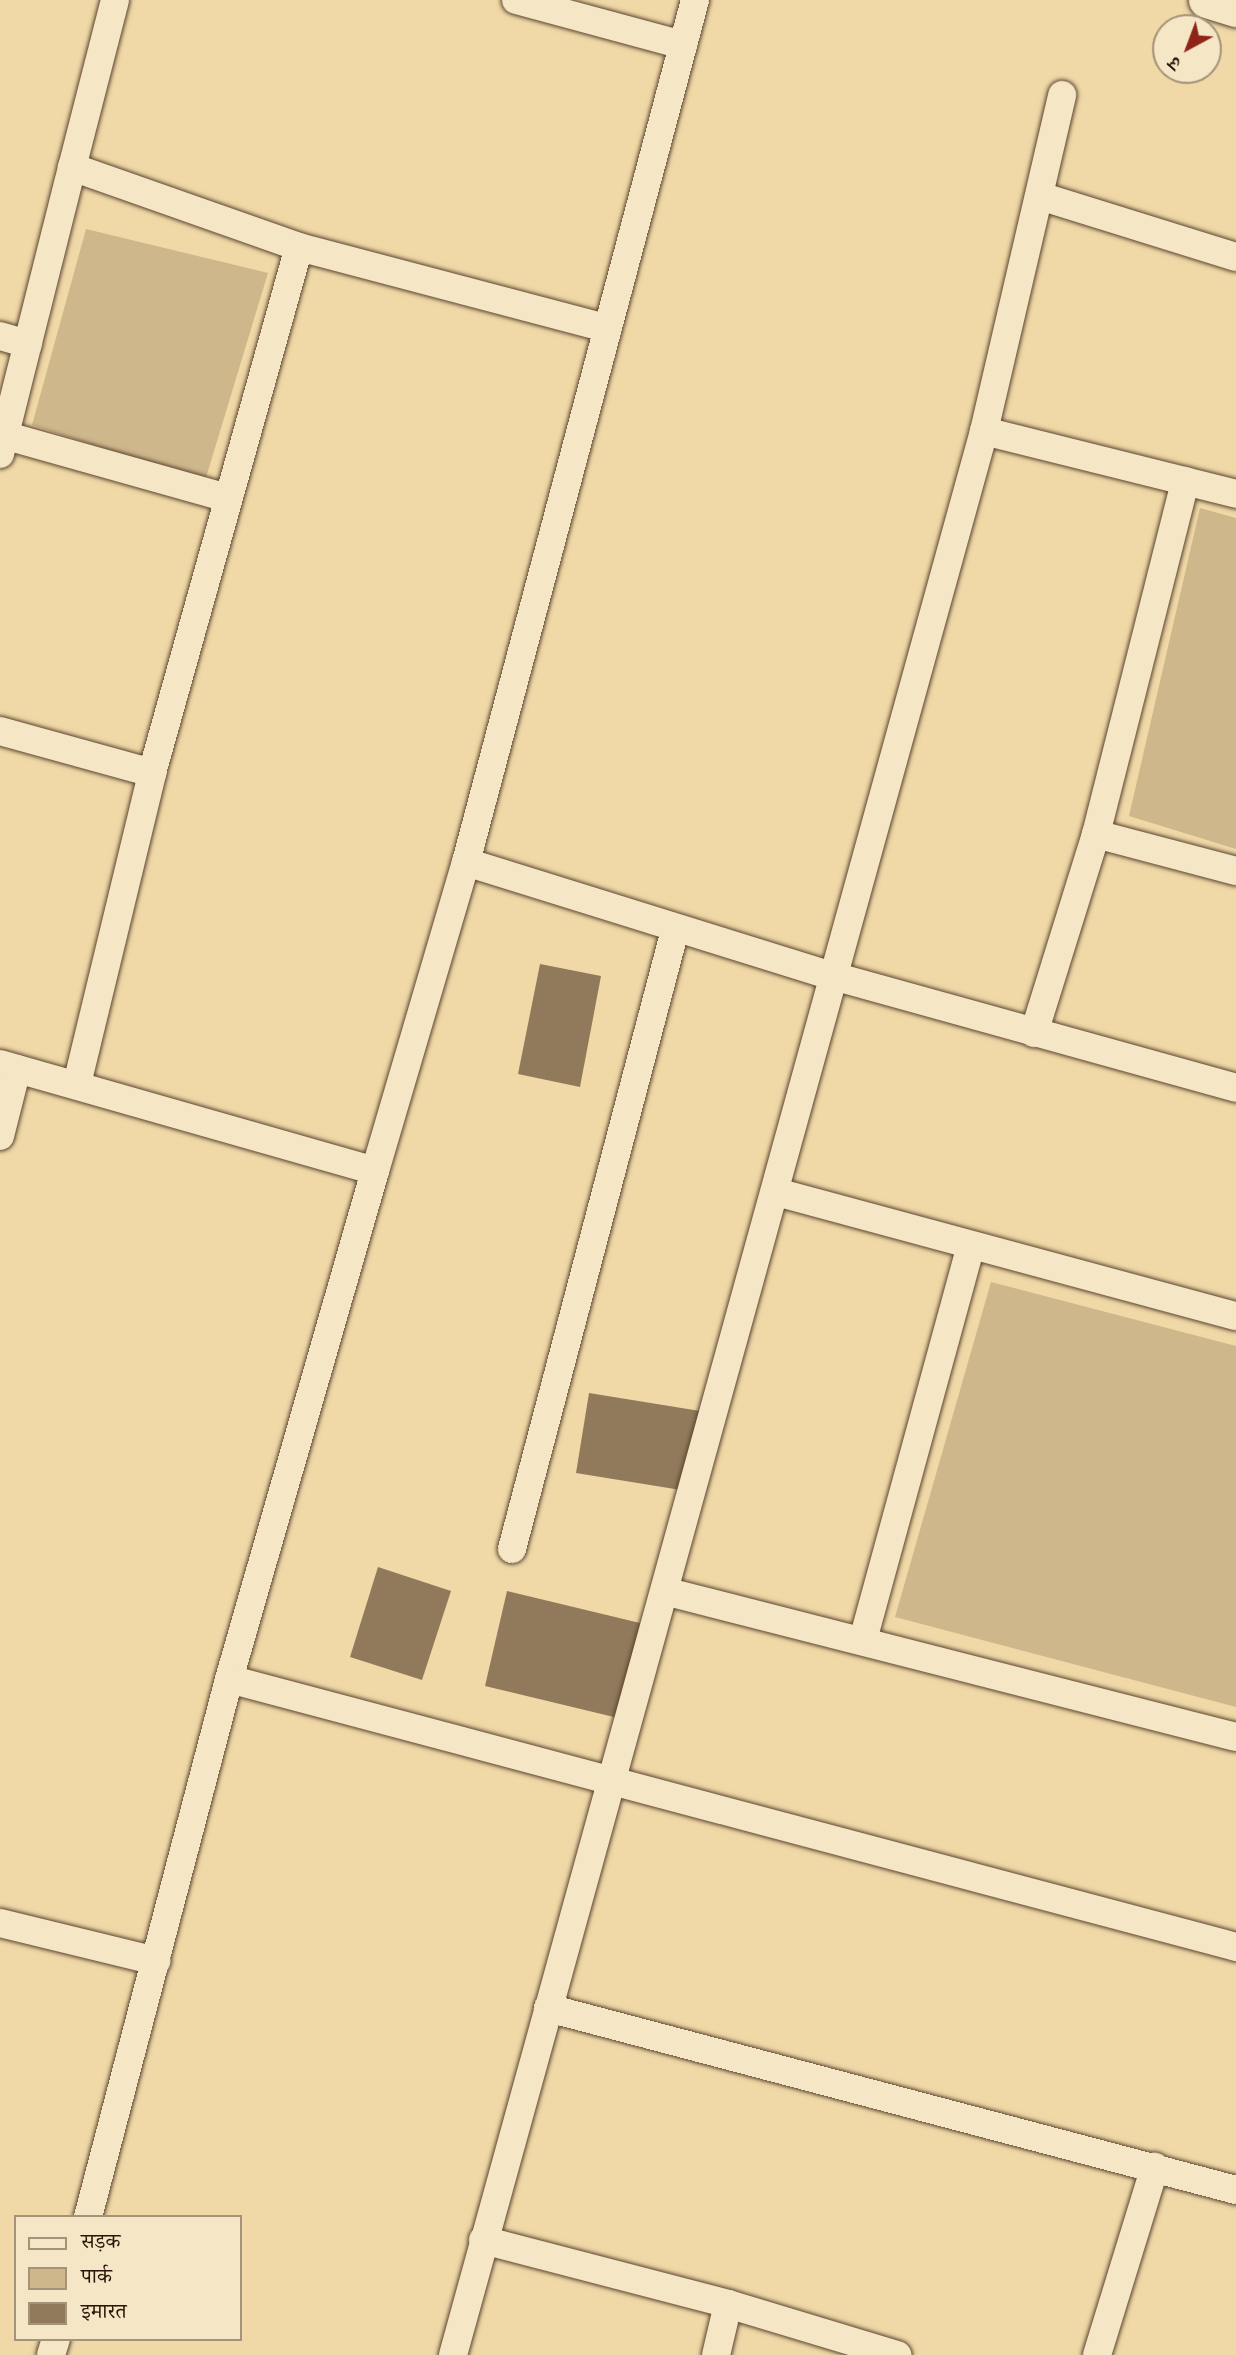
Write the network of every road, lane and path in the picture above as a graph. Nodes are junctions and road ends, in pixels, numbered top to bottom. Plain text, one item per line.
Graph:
1 (116, 0) edge
2 (516, 0) edge
3 (695, 0) edge
4 (1206, 0) edge
5 (1236, 9) edge
6 (682, 45) junction
7 (1062, 95) dead end
8 (72, 167) junction
9 (1040, 195) junction
10 (299, 247) junction
11 (1236, 257) edge
12 (605, 328) junction
13 (0, 336) edge
14 (28, 344) junction
15 (984, 431) junction
16 (2, 441) edge
17 (1185, 481) junction
18 (1236, 494) edge
19 (227, 498) junction
20 (0, 731) edge
21 (152, 773) junction
22 (1096, 834) junction
23 (466, 862) junction
24 (1236, 872) edge
25 (675, 930) junction
26 (833, 976) junction
27 (1034, 1033) junction
28 (8, 1066) edge
29 (77, 1084) junction
30 (1236, 1088) edge
31 (0, 1136) edge
32 (375, 1171) junction
33 (776, 1192) junction
34 (970, 1248) junction
35 (1236, 1316) edge
36 (512, 1549) dead end
37 (668, 1592) junction
38 (863, 1640) junction
39 (229, 1679) junction
40 (1236, 1737) edge
41 (608, 1780) junction
42 (0, 1923) edge
43 (1236, 1947) edge
44 (156, 1961) junction
45 (548, 2008) junction
46 (1155, 2167) junction
47 (1236, 2190) edge
48 (89, 2215) edge
49 (483, 2240) junction
50 (729, 2304) junction
51 (453, 2355) edge
52 (716, 2355) edge
53 (897, 2355) edge
54 (1097, 2355) edge

1 - 8 street
2 - 6 street
3 - 6 street
4 - 5 street
6 - 12 street
7 - 9 street
8 - 10 street
8 - 14 street
9 - 11 street
9 - 15 street
10 - 12 street
10 - 19 street
12 - 23 street
13 - 14 street
14 - 16 street
15 - 17 street
15 - 26 street
16 - 19 street
17 - 18 street
17 - 22 street
19 - 21 street
20 - 21 street
21 - 29 street
22 - 24 street
22 - 27 street
23 - 25 street
23 - 32 street
25 - 26 street
25 - 36 street
26 - 27 street
26 - 33 street
27 - 30 street
28 - 29 street
28 - 31 street
29 - 32 street
32 - 39 street
33 - 34 street
33 - 37 street
34 - 35 street
34 - 38 street
37 - 38 street
37 - 41 street
38 - 40 street
39 - 41 street
39 - 44 street
41 - 43 street
41 - 45 street
42 - 44 street
44 - 48 street
45 - 46 street
45 - 49 street
46 - 47 street
46 - 54 street
49 - 50 street
49 - 51 street
50 - 52 street
50 - 53 street

